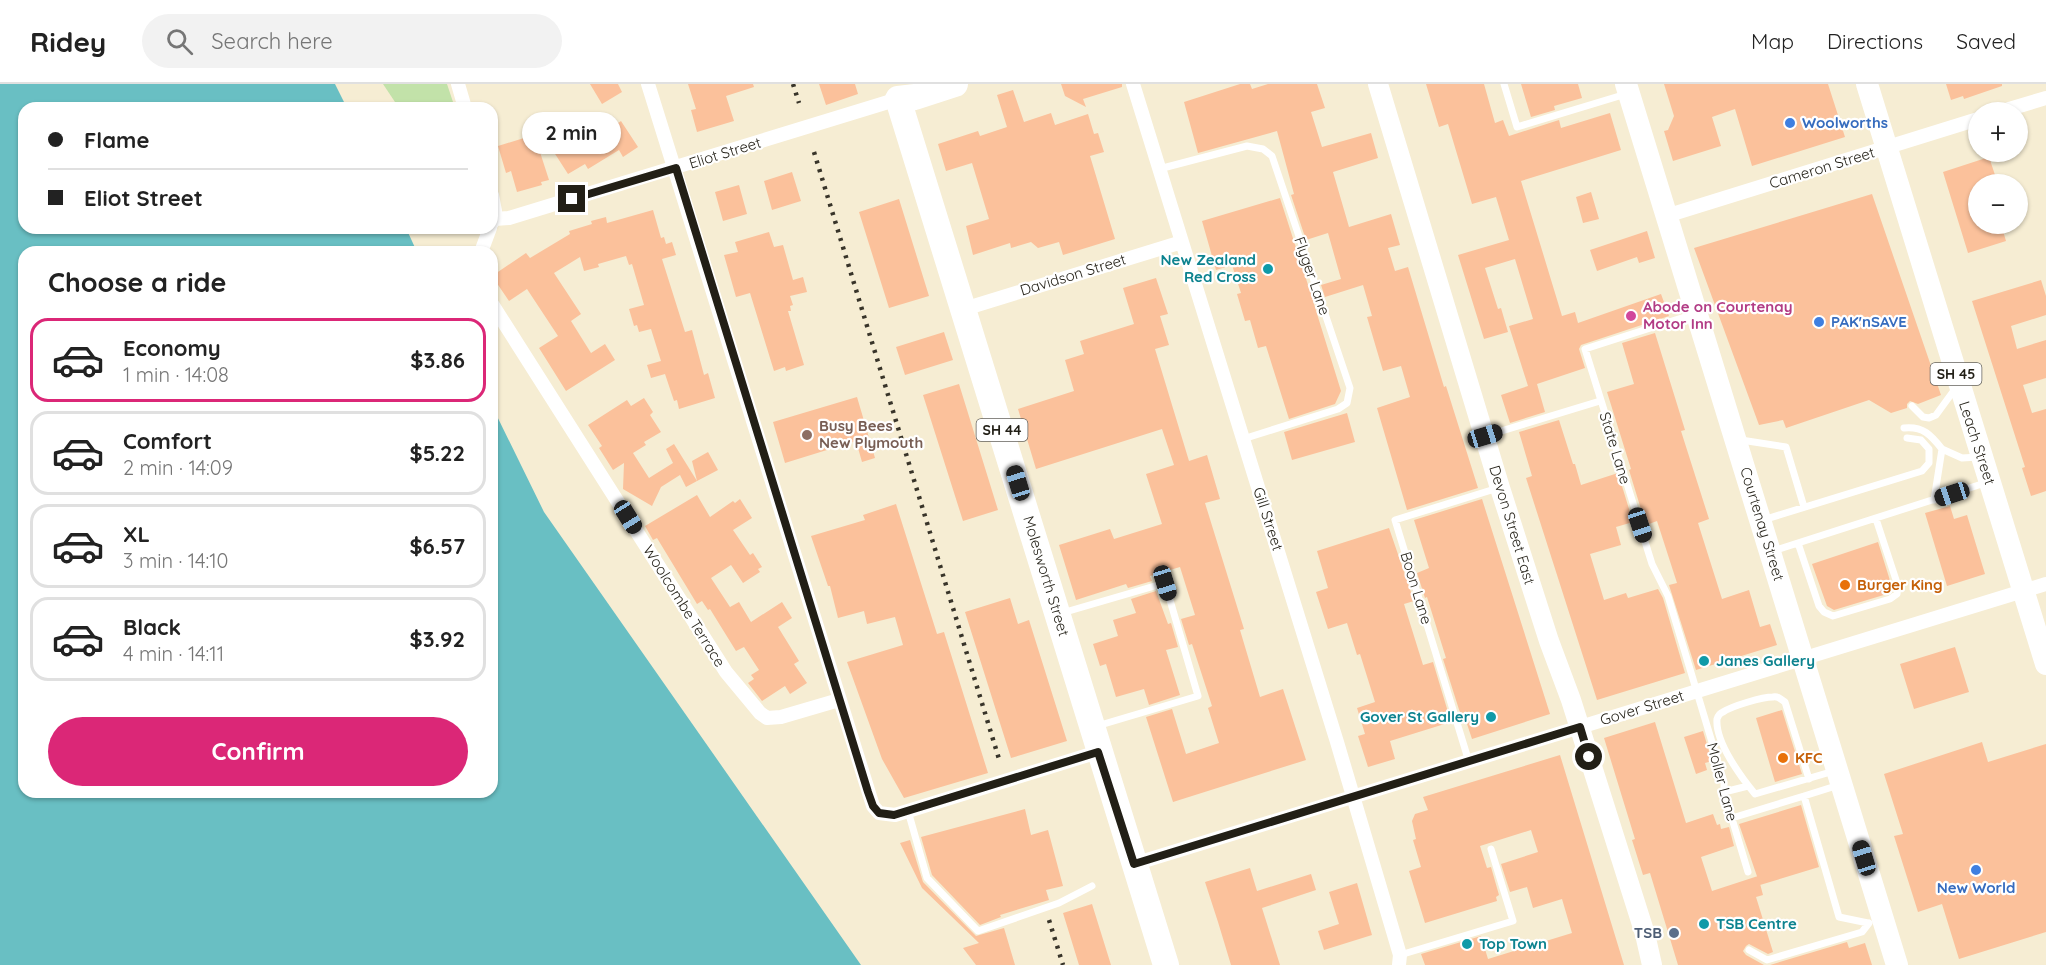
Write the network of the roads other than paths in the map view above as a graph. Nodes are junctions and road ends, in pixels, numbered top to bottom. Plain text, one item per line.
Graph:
1 (458, 84) edge
2 (648, 84) edge
3 (955, 84) edge
4 (1133, 84) edge
5 (1378, 84) edge
6 (1504, 84) edge
7 (1867, 84) edge
8 (1627, 88) edge
9 (896, 92) edge
10 (2046, 98) edge
11 (463, 102) edge
12 (2028, 103) edge
13 (1968, 122) edge
14 (1887, 147) junction
15 (676, 168) junction
16 (1159, 169) junction
17 (1666, 216) junction
18 (498, 222) edge
19 (1182, 242) junction
20 (964, 309) junction
21 (498, 313) edge
22 (1696, 313) junction
23 (1959, 385) junction
24 (1600, 401) junction
25 (1911, 406) dead end
26 (1904, 428) dead end
27 (1485, 436) junction
28 (1907, 438) dead end
29 (1243, 439) junction
30 (1736, 439) junction
31 (1942, 449) junction
32 (1982, 457) junction
33 (1989, 482) junction
34 (1500, 488) junction
35 (1934, 500) junction
36 (1804, 507) junction
37 (1876, 519) junction
38 (1760, 521) junction
39 (1798, 543) junction
40 (1771, 552) junction
41 (2046, 584) edge
42 (2023, 590) junction
43 (1059, 614) junction
44 (1804, 658) junction
45 (2046, 664) edge
46 (1696, 692) junction
47 (839, 700) junction
48 (1580, 727) junction
49 (1095, 740) junction
50 (1469, 762) junction
51 (1839, 777) junction
52 (1809, 778) junction
53 (1748, 786) junction
54 (1724, 792) junction
55 (1804, 796) junction
56 (1354, 798) junction
57 (908, 811) junction
58 (1732, 818) junction
59 (1491, 849) dead end
60 (1134, 864) junction
61 (1748, 872) dead end
62 (1092, 886) dead end
63 (1875, 921) junction
64 (1749, 950) dead end
65 (1403, 962) edge
66 (1166, 965) edge
67 (1652, 965) edge
68 (1898, 965) edge

1 - 11 street
2 - 15 street
3 - 9 highway, Eliot Street
4 - 16 street, Gill Street
5 - 27 street, Devon Street East
6 - 8 lane
7 - 14 main road, Leach Street / SH 45
8 - 17 main road, Courtenay Street
9 - 15 street, Eliot Street
9 - 20 highway, Molesworth Street / SH 44
10 - 12 street
13 - 14 street, Cameron Street
14 - 17 street, Cameron Street
14 - 23 main road, Leach Street / SH 45
15 - 18 street, Eliot Street
15 - 47 street
16 - 19 street, Gill Street
16 - 29 lane, Flyger Lane
17 - 22 main road, Courtenay Street
19 - 20 street, Davidson Street
19 - 29 street, Gill Street
20 - 43 highway, Molesworth Street / SH 44
21 - 47 street, Woolcombe Terrace
22 - 24 lane, State Lane
22 - 30 main road, Courtenay Street
23 - 25 lane
23 - 32 main road, Leach Street / SH 45
24 - 27 lane
24 - 46 lane, State Lane
26 - 31 lane
27 - 34 street, Devon Street East
28 - 36 lane
29 - 56 street, Gill Street
30 - 36 lane
30 - 38 main road, Courtenay Street
31 - 32 lane
31 - 35 lane
32 - 33 main road, Leach Street / SH 45
33 - 35 lane
33 - 42 main road, Leach Street / SH 45
34 - 48 street, Devon Street East
34 - 50 lane, Boon Lane
35 - 37 lane
36 - 38 lane
37 - 39 lane
37 - 39 lane
38 - 40 main road, Courtenay Street
39 - 40 lane
40 - 44 main road, Courtenay Street
41 - 42 street, Gover Street
42 - 44 street, Gover Street
42 - 45 main road, Leach Street / SH 45
43 - 49 highway, Molesworth Street / SH 44
43 - 49 lane
44 - 46 street, Gover Street
44 - 51 main road, Courtenay Street
46 - 48 street, Gover Street
46 - 54 lane, Moller Lane
47 - 57 street
48 - 50 street, Gover Street
48 - 67 street, Devon Street East
49 - 57 street
49 - 60 highway, Molesworth Street / SH 44
50 - 56 street, Gover Street
51 - 52 lane
51 - 55 lane
51 - 63 main road, Courtenay Street
52 - 53 lane
52 - 53 lane
53 - 54 lane
54 - 58 lane, Moller Lane
55 - 58 lane
55 - 63 lane
56 - 60 street, Gover Street
56 - 65 street, Gill Street
57 - 62 lane
58 - 61 lane, Moller Lane
59 - 65 lane
60 - 66 highway, Molesworth Street / SH 44
63 - 64 lane
63 - 68 main road, Courtenay Street

